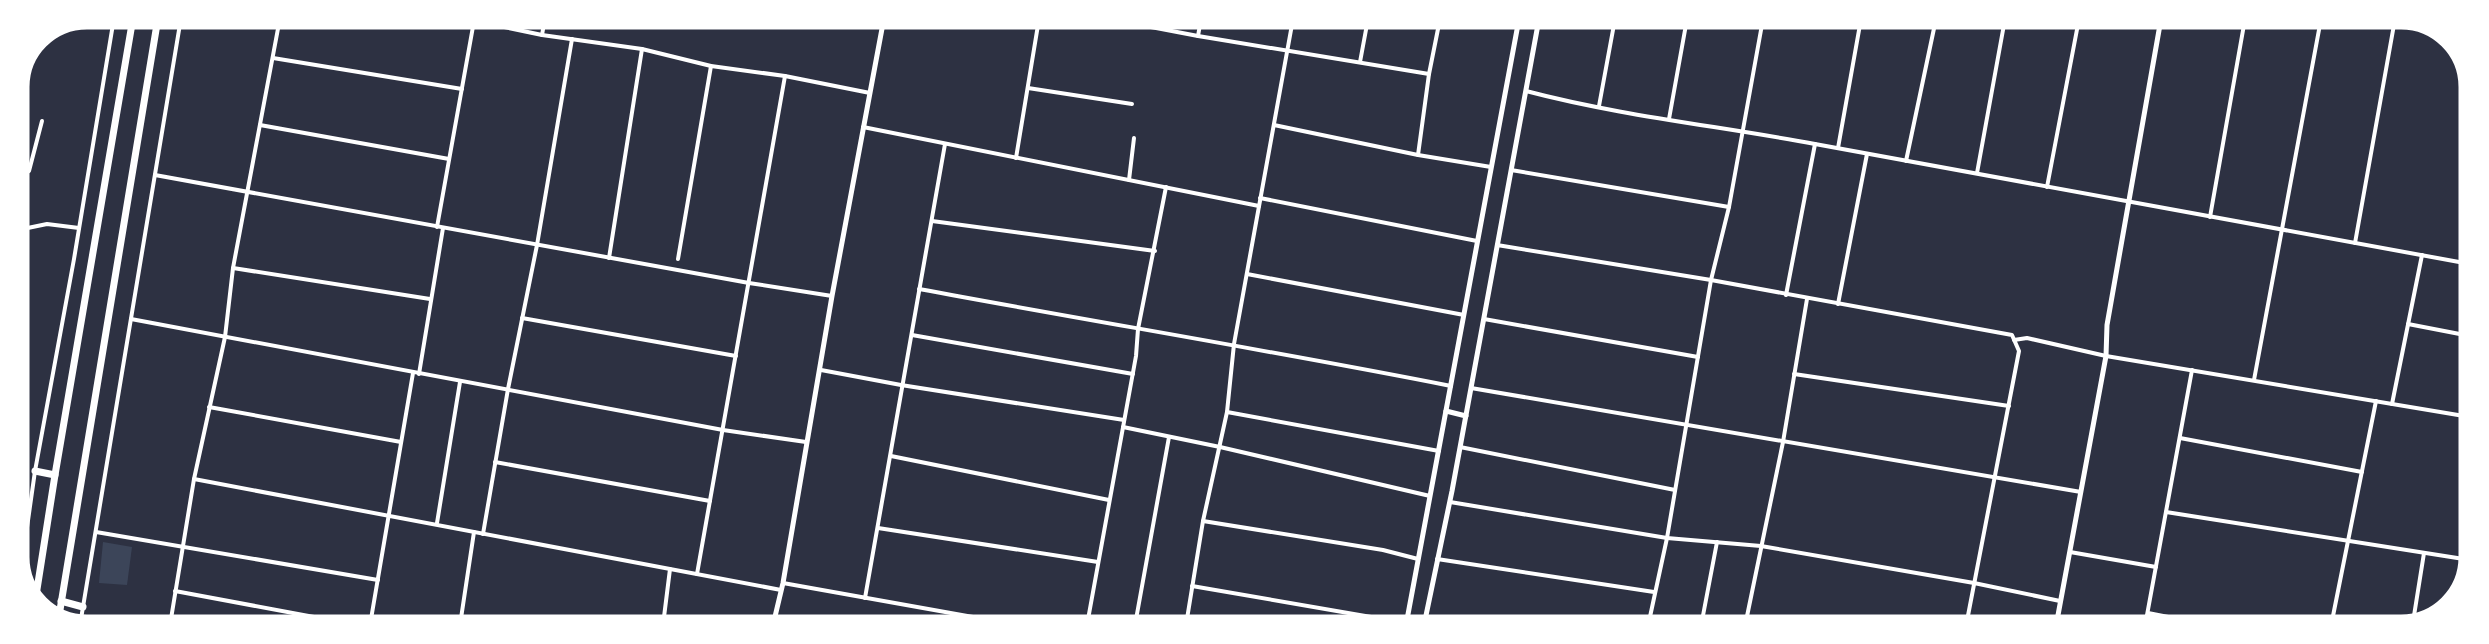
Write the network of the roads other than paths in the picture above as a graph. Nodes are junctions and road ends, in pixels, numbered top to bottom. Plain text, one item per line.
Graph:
1 (112, 28) edge
2 (130, 28) edge
3 (156, 28) edge
4 (179, 28) edge
5 (278, 28) edge
6 (473, 28) edge
7 (508, 28) edge
8 (543, 28) edge
9 (882, 28) edge
10 (1038, 28) edge
11 (1160, 28) edge
12 (1199, 28) edge
13 (1291, 28) edge
14 (1366, 28) edge
15 (1438, 28) edge
16 (1517, 28) edge
17 (1537, 28) edge
18 (1612, 28) edge
19 (1685, 28) edge
20 (1760, 28) edge
21 (1859, 28) edge
22 (1934, 28) edge
23 (2003, 28) edge
24 (2077, 28) edge
25 (2159, 28) edge
26 (2243, 28) edge
27 (2319, 28) edge
28 (2393, 28) edge
29 (542, 35) junction
30 (1198, 36) junction
31 (572, 39) junction
32 (642, 49) junction
33 (1287, 51) junction
34 (273, 58) junction
35 (1360, 62) junction
36 (711, 66) junction
37 (1429, 74) junction
38 (785, 76) junction
39 (1028, 88) junction
40 (462, 89) junction
41 (1526, 91) junction
42 (870, 93) junction
43 (1132, 104) dead end
44 (1599, 106) junction
45 (1669, 119) junction
46 (42, 121) dead end
47 (260, 124) junction
48 (1274, 125) junction
49 (863, 127) junction
50 (1743, 130) junction
51 (1134, 138) dead end
52 (945, 144) junction
53 (1815, 144) junction
54 (1838, 148) junction
55 (1418, 154) junction
56 (1867, 154) junction
57 (1016, 158) junction
58 (449, 159) junction
59 (1906, 161) junction
60 (1491, 166) junction
61 (1511, 170) junction
62 (28, 171) edge
63 (1977, 172) junction
64 (155, 175) junction
65 (1129, 180) junction
66 (2048, 187) junction
67 (1166, 188) junction
68 (248, 193) junction
69 (1260, 198) junction
70 (2129, 202) junction
71 (1259, 206) junction
72 (1729, 207) junction
73 (2210, 217) junction
74 (932, 220) junction
75 (437, 227) junction
76 (28, 228) edge
77 (79, 228) junction
78 (443, 228) junction
79 (2282, 230) junction
80 (1478, 241) junction
81 (2355, 243) junction
82 (537, 245) junction
83 (1497, 245) junction
84 (1155, 251) junction
85 (2422, 255) junction
86 (609, 258) junction
87 (678, 259) dead end
88 (2460, 262) edge
89 (233, 268) junction
90 (1246, 274) junction
91 (1711, 280) junction
92 (749, 283) junction
93 (919, 289) junction
94 (1786, 295) junction
95 (832, 296) junction
96 (430, 299) junction
97 (1807, 299) junction
98 (1838, 304) junction
99 (1464, 315) junction
100 (522, 318) junction
101 (131, 319) junction
102 (1484, 319) junction
103 (2408, 324) junction
104 (1138, 329) junction
105 (2460, 334) edge
106 (912, 335) junction
107 (225, 337) junction
108 (2014, 340) junction
109 (1234, 344) junction
110 (736, 356) junction
111 (2106, 356) junction
112 (1698, 357) junction
113 (821, 370) junction
114 (2192, 370) junction
115 (412, 373) junction
116 (419, 374) junction
117 (1133, 374) junction
118 (1794, 374) junction
119 (2254, 380) junction
120 (460, 382) junction
121 (901, 386) junction
122 (1451, 386) junction
123 (1471, 388) junction
124 (508, 389) junction
125 (2376, 401) junction
126 (2392, 404) junction
127 (2009, 406) junction
128 (209, 407) junction
129 (1446, 411) junction
130 (1227, 412) junction
131 (2460, 415) edge
132 (1466, 416) junction
133 (1124, 420) junction
134 (1686, 424) junction
135 (1123, 428) junction
136 (723, 430) junction
137 (1169, 437) junction
138 (2180, 438) junction
139 (401, 442) junction
140 (806, 442) junction
141 (1783, 442) junction
142 (1220, 447) junction
143 (1460, 447) junction
144 (1439, 451) junction
145 (891, 456) junction
146 (495, 462) junction
147 (35, 471) junction
148 (2362, 472) junction
149 (55, 474) junction
150 (194, 479) junction
151 (1993, 479) junction
152 (1675, 490) junction
153 (2081, 492) junction
154 (1431, 496) junction
155 (1109, 500) junction
156 (710, 501) junction
157 (1449, 502) junction
158 (2166, 512) junction
159 (29, 514) edge
160 (389, 516) junction
161 (1203, 521) junction
162 (437, 523) junction
163 (878, 528) junction
164 (96, 532) junction
165 (474, 532) junction
166 (483, 534) junction
167 (1667, 538) junction
168 (2346, 541) junction
169 (1717, 542) junction
170 (1761, 546) junction
171 (184, 548) junction
172 (2070, 552) junction
173 (2424, 553) junction
174 (1419, 559) junction
175 (1437, 559) junction
176 (2460, 559) edge
177 (1098, 562) junction
178 (2156, 567) junction
179 (670, 569) junction
180 (697, 574) junction
181 (378, 580) junction
182 (783, 583) junction
183 (1974, 583) junction
184 (1192, 585) junction
185 (37, 588) edge
186 (781, 590) junction
187 (175, 591) junction
188 (1654, 592) junction
189 (865, 598) junction
190 (61, 601) junction
191 (2060, 601) junction
192 (83, 607) junction
193 (60, 609) edge
194 (2148, 613) junction
195 (2414, 614) edge
196 (82, 615) edge
197 (171, 616) edge
198 (309, 616) edge
199 (372, 616) edge
200 (461, 616) edge
201 (664, 616) edge
202 (775, 616) edge
203 (967, 616) edge
204 (1089, 616) edge
205 (1137, 616) edge
206 (1187, 616) edge
207 (1363, 616) edge
208 (1408, 616) edge
209 (1426, 616) edge
210 (1650, 616) edge
211 (1703, 616) edge
212 (1747, 616) edge
213 (1968, 616) edge
214 (2058, 616) edge
215 (2147, 616) edge
216 (2163, 616) edge
217 (2333, 616) edge

1 - 77 street
2 - 149 highway
3 - 190 highway
4 - 64 street
5 - 34 street
6 - 40 street
7 - 29 street
8 - 29 street
9 - 42 street
10 - 39 street
11 - 30 street
12 - 30 street
13 - 33 street
14 - 35 street
15 - 37 street
16 - 60 street
17 - 41 street
18 - 44 street
19 - 45 street
20 - 50 street
21 - 54 street
22 - 59 street
23 - 63 street
24 - 66 street
25 - 70 street
26 - 73 street
27 - 79 street
28 - 81 street
29 - 31 street
30 - 33 street
31 - 32 street
31 - 82 street
32 - 36 street
32 - 86 street
33 - 35 street
33 - 48 street
34 - 40 street
34 - 47 street
35 - 37 street
36 - 38 street
36 - 87 street
37 - 55 street
38 - 42 street
38 - 92 street
39 - 43 street
39 - 57 street
40 - 58 street
41 - 44 street
41 - 61 street
42 - 49 street
44 - 45 street
45 - 50 street
46 - 62 street
47 - 58 street
47 - 68 street
48 - 55 street
48 - 69 street
49 - 52 street
49 - 95 street
50 - 53 street
50 - 72 street
51 - 65 street
52 - 57 street
52 - 74 street
53 - 54 street
53 - 94 street
54 - 56 street
55 - 60 street
56 - 59 street
56 - 98 street
57 - 65 street
58 - 75 street
59 - 63 street
60 - 80 street
61 - 72 street
61 - 83 street
63 - 66 street
64 - 68 street
64 - 101 street
65 - 67 street
66 - 70 street
67 - 71 street
67 - 84 street
68 - 75 street
68 - 89 street
69 - 71 street
69 - 80 street
70 - 73 street
70 - 111 street
71 - 90 street
72 - 91 street
73 - 79 street
74 - 84 street
74 - 93 street
75 - 78 street
76 - 77 street
77 - 147 street
78 - 82 street
78 - 96 street
79 - 81 street
79 - 119 street
80 - 99 street
81 - 85 street
82 - 86 street
82 - 100 street
83 - 91 street
83 - 102 street
84 - 104 street
85 - 88 street
85 - 103 street
86 - 92 street
89 - 96 street
89 - 107 street
90 - 99 street
90 - 109 street
91 - 94 street
91 - 112 street
92 - 95 street
92 - 110 street
93 - 104 street
93 - 106 street
94 - 97 street
95 - 113 street
96 - 116 street
97 - 98 street
97 - 118 street
98 - 108 street
99 - 122 street
100 - 110 street
100 - 124 street
101 - 107 street
101 - 164 street
102 - 112 street
102 - 123 street
103 - 105 street
103 - 126 street
104 - 109 street
104 - 117 street
106 - 117 street
106 - 121 street
107 - 115 street
107 - 128 street
108 - 111 street
108 - 127 street
109 - 122 street
109 - 130 street
110 - 136 street
111 - 114 street
111 - 153 street
112 - 134 street
113 - 121 street
113 - 140 street
114 - 119 street
114 - 138 street
115 - 116 street
115 - 139 street
116 - 120 street
117 - 133 street
118 - 127 street
118 - 141 street
119 - 125 street
120 - 124 street
120 - 162 street
121 - 133 street
121 - 145 street
122 - 129 street
123 - 132 street
123 - 134 street
124 - 136 street
124 - 146 street
125 - 126 street
125 - 148 street
126 - 131 street
127 - 151 street
128 - 139 street
128 - 150 street
129 - 132 street
129 - 144 street
130 - 142 street
130 - 144 street
132 - 143 street
133 - 135 street
134 - 141 street
134 - 152 street
135 - 137 street
135 - 155 street
136 - 140 street
136 - 156 street
137 - 142 street
137 - 205 street
138 - 148 street
138 - 158 street
139 - 160 street
140 - 182 street
141 - 151 street
141 - 170 street
142 - 154 street
142 - 161 street
143 - 152 street
143 - 157 street
144 - 154 street
145 - 155 street
145 - 163 street
146 - 156 street
146 - 166 street
147 - 149 highway
147 - 159 street
148 - 168 street
149 - 185 highway
150 - 160 street
150 - 171 street
151 - 153 street
151 - 183 street
152 - 167 street
153 - 172 street
154 - 174 street
155 - 177 street
156 - 180 street
157 - 167 street
157 - 175 street
158 - 168 street
158 - 178 street
160 - 162 street
160 - 181 street
161 - 174 street
161 - 184 street
162 - 165 street
163 - 177 street
163 - 189 street
164 - 171 street
164 - 192 street
165 - 166 street
165 - 200 street
166 - 179 street
167 - 169 street
167 - 188 street
168 - 173 street
168 - 217 street
169 - 170 street
169 - 211 street
170 - 183 street
170 - 212 street
171 - 181 street
171 - 187 street
172 - 178 street
172 - 191 street
173 - 176 street
173 - 195 street
174 - 208 street
175 - 188 street
175 - 209 street
177 - 204 street
178 - 194 street
179 - 180 street
179 - 201 street
180 - 186 street
181 - 199 street
182 - 186 street
182 - 189 street
183 - 191 street
183 - 213 street
184 - 206 street
184 - 207 street
186 - 202 street
187 - 197 street
187 - 198 street
188 - 210 street
189 - 203 street
190 - 192 highway
190 - 193 highway
191 - 214 street
192 - 196 street
194 - 215 street
194 - 216 street

